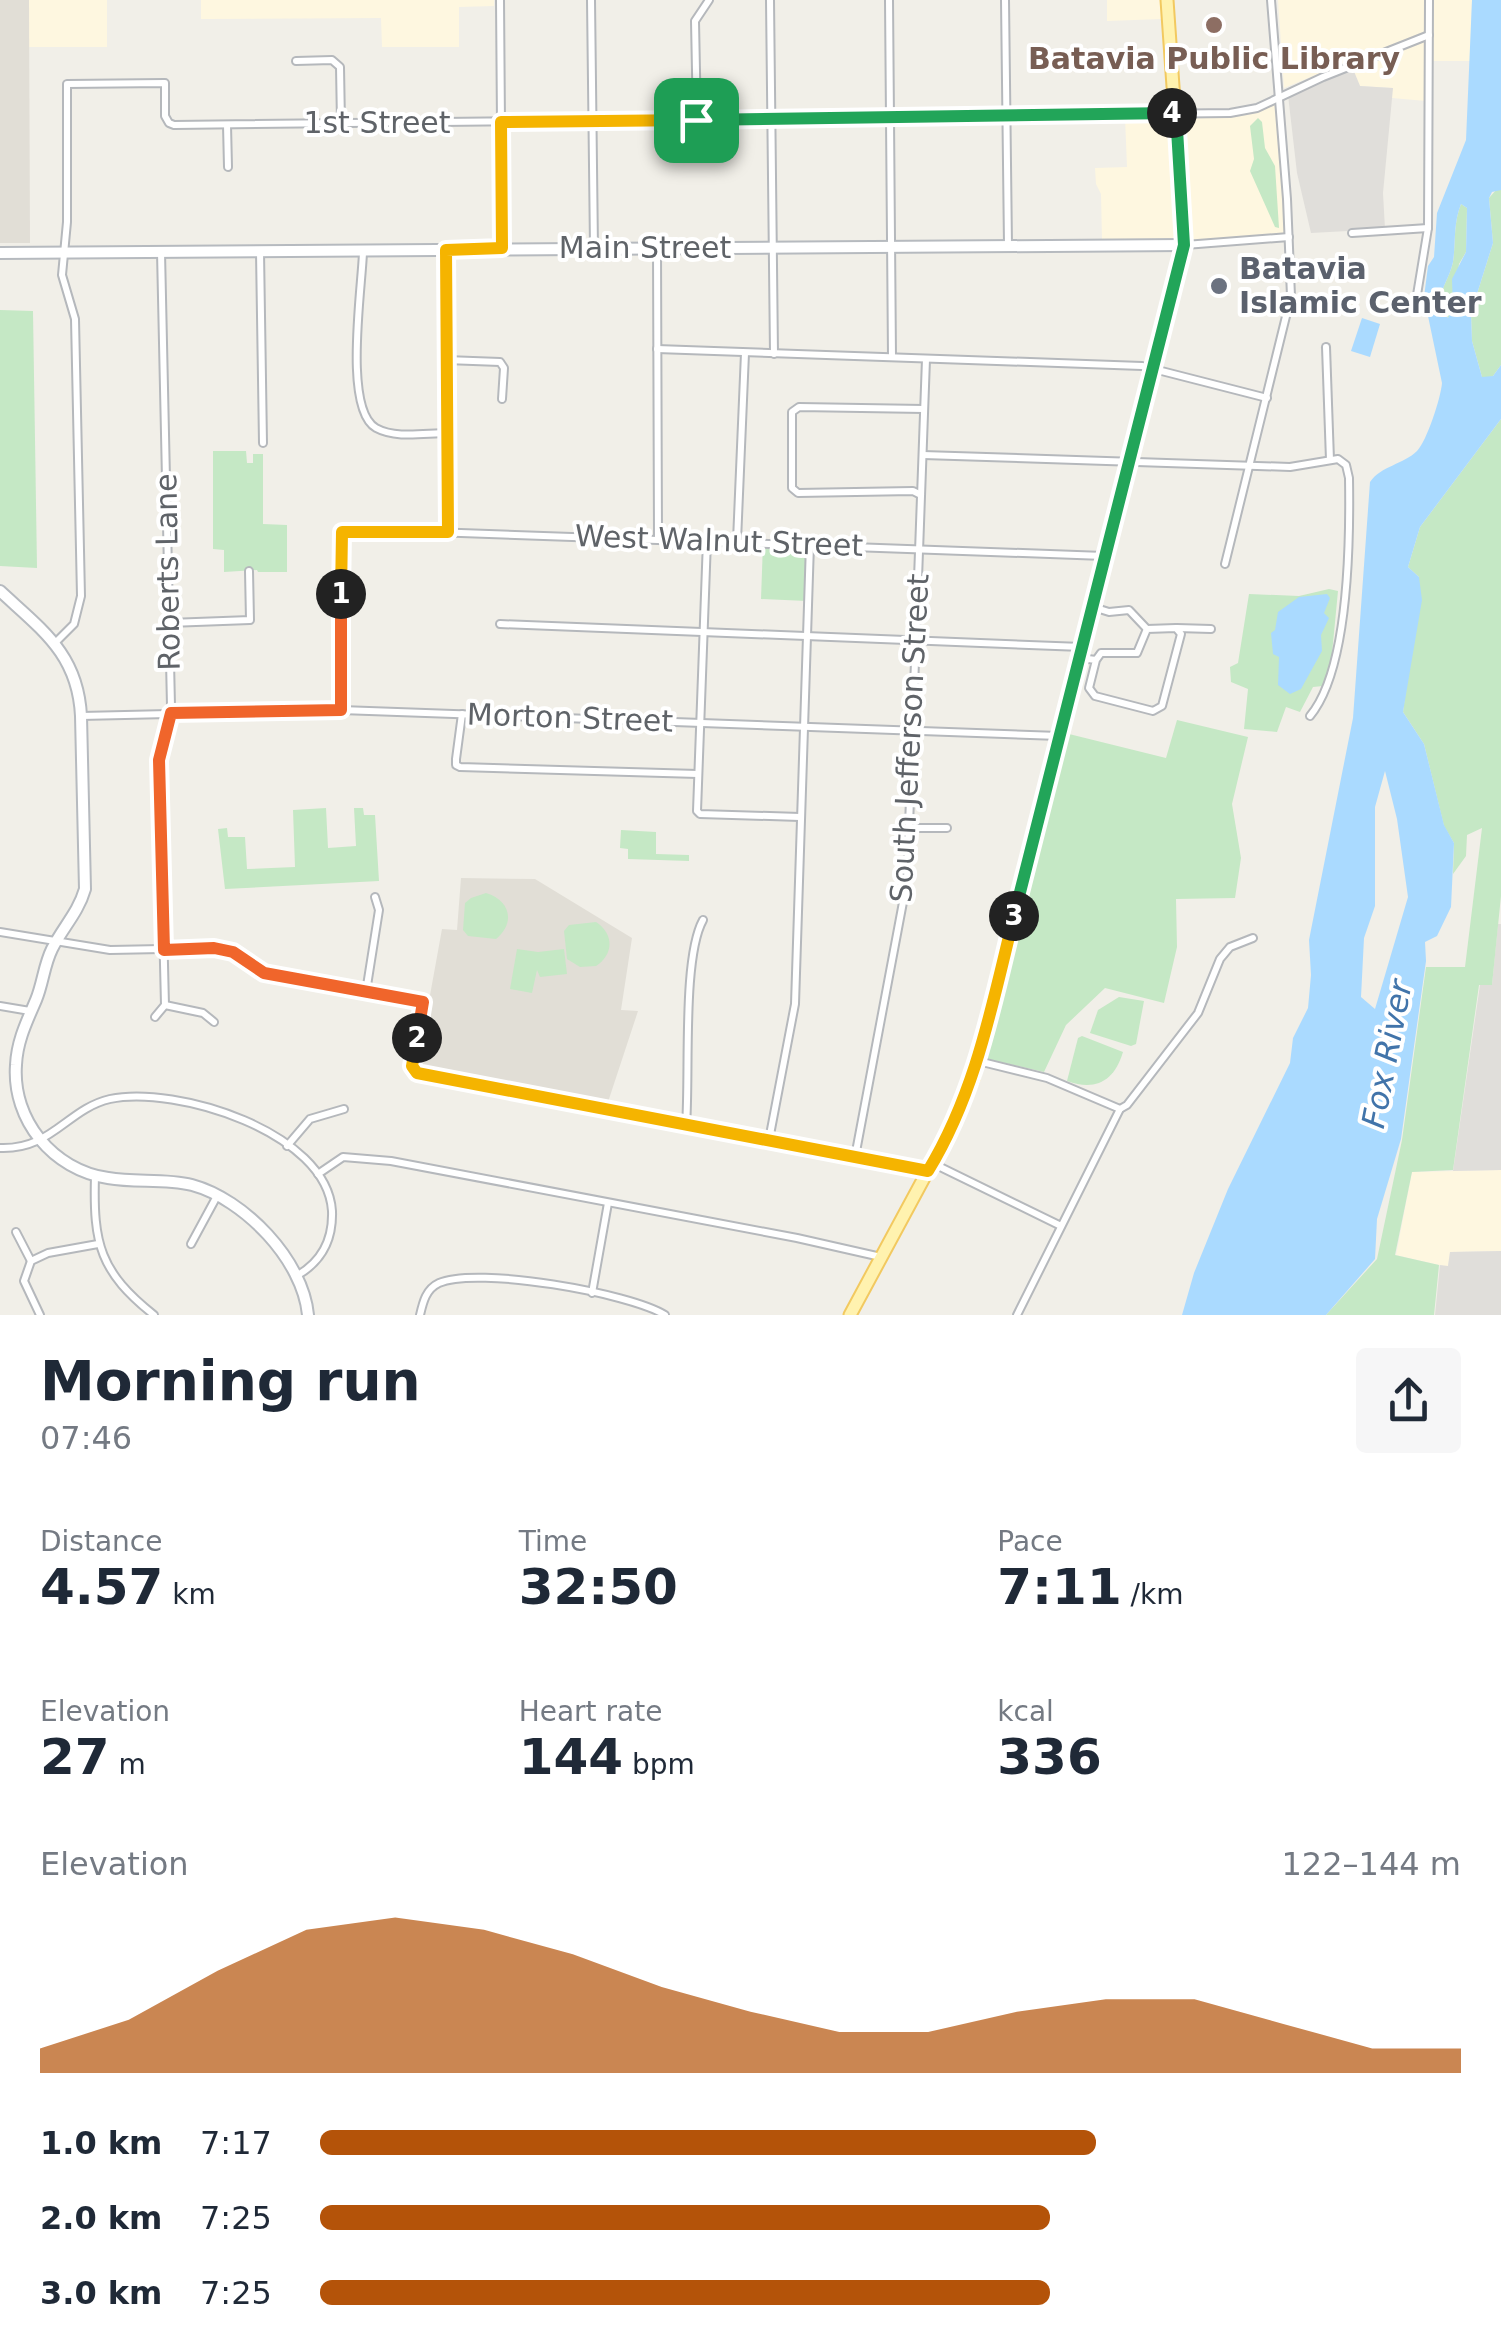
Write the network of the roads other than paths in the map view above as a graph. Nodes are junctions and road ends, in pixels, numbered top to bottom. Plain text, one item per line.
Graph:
1 (500, 0) edge
2 (592, 0) edge
3 (708, 0) edge
4 (770, 0) edge
5 (889, 0) edge
6 (1005, 0) edge
7 (1167, 0) edge
8 (1271, 0) edge
9 (1429, 0) edge
10 (1429, 35) junction
11 (296, 60) dead end
12 (1277, 98) junction
13 (1176, 113) junction
14 (1006, 116) junction
15 (890, 118) junction
16 (696, 120) junction
17 (772, 120) junction
18 (501, 122) junction
19 (593, 122) junction
20 (341, 124) junction
21 (227, 125) junction
22 (228, 167) dead end
23 (1428, 228) junction
24 (1352, 234) dead end
25 (1289, 237) junction
26 (1008, 245) junction
27 (1184, 245) junction
28 (892, 246) junction
29 (773, 247) junction
30 (502, 248) junction
31 (594, 248) junction
32 (656, 248) junction
33 (363, 250) junction
34 (446, 250) junction
35 (260, 251) junction
36 (62, 252) junction
37 (162, 252) junction
38 (0, 253) edge
39 (1416, 307) dead end
40 (1326, 347) dead end
41 (657, 350) junction
42 (745, 353) junction
43 (774, 354) junction
44 (892, 358) junction
45 (926, 358) junction
46 (446, 360) junction
47 (1154, 368) junction
48 (1267, 398) junction
49 (502, 399) dead end
50 (924, 409) junction
51 (447, 433) junction
52 (263, 443) dead end
53 (922, 454) junction
54 (1330, 460) junction
55 (1130, 462) junction
56 (1250, 466) junction
57 (922, 495) junction
58 (448, 532) junction
59 (658, 538) junction
60 (707, 540) junction
61 (737, 541) junction
62 (810, 544) junction
63 (920, 548) junction
64 (1106, 556) junction
65 (1226, 564) dead end
66 (249, 571) dead end
67 (0, 591) edge
68 (1092, 607) junction
69 (169, 623) junction
70 (500, 624) dead end
71 (1176, 628) junction
72 (1146, 629) junction
73 (702, 630) junction
74 (1212, 630) dead end
75 (807, 634) junction
76 (916, 639) junction
77 (55, 643) junction
78 (1080, 653) junction
79 (1096, 660) junction
80 (341, 710) junction
81 (171, 713) junction
82 (462, 714) junction
83 (81, 716) junction
84 (1310, 716) dead end
85 (700, 722) junction
86 (804, 725) junction
87 (913, 730) junction
88 (1059, 736) junction
89 (698, 774) junction
90 (800, 817) junction
91 (910, 828) junction
92 (946, 828) dead end
93 (375, 897) dead end
94 (703, 920) dead end
95 (0, 932) edge
96 (1254, 938) dead end
97 (56, 941) junction
98 (164, 950) junction
99 (366, 992) junction
100 (0, 1006) edge
101 (166, 1006) junction
102 (30, 1011) junction
103 (155, 1016) dead end
104 (214, 1022) dead end
105 (978, 1061) junction
106 (344, 1109) dead end
107 (1120, 1109) junction
108 (686, 1125) junction
109 (40, 1140) junction
110 (768, 1140) junction
111 (287, 1146) junction
112 (0, 1148) edge
113 (855, 1157) junction
114 (930, 1167) junction
115 (318, 1174) junction
116 (96, 1176) junction
117 (217, 1196) junction
118 (608, 1204) junction
119 (1061, 1226) junction
120 (16, 1232) dead end
121 (98, 1244) junction
122 (191, 1244) dead end
123 (881, 1257) junction
124 (31, 1261) junction
125 (298, 1275) junction
126 (592, 1293) junction
127 (40, 1315) edge
128 (154, 1315) edge
129 (308, 1315) edge
130 (420, 1315) edge
131 (665, 1315) edge
132 (850, 1315) edge
133 (1017, 1315) edge

1 - 18 street
2 - 19 street
3 - 16 street
4 - 17 street
5 - 15 street
6 - 14 street
7 - 13 main road
8 - 12 street
9 - 10 street
10 - 12 street, 1st Street
10 - 23 street
11 - 20 street
12 - 13 street, 1st Street
12 - 25 street
13 - 14 street, 1st Street
13 - 27 main road
14 - 15 street, 1st Street
14 - 26 street
15 - 17 street, 1st Street
15 - 28 street
16 - 17 street, 1st Street
16 - 19 street, 1st Street
17 - 29 street
18 - 19 street, 1st Street
18 - 20 street, 1st Street
18 - 30 street
19 - 31 street
20 - 21 street, 1st Street
21 - 22 street
21 - 36 street, 1st Street
23 - 24 street
23 - 39 street
25 - 27 street, Main Street
25 - 48 street
26 - 27 main road, Main Street
26 - 28 main road, Main Street
27 - 47 main road
28 - 29 main road, Main Street
28 - 44 street
29 - 32 main road, Main Street
29 - 43 street
30 - 31 main road, Main Street
30 - 34 main road, Main Street
31 - 32 main road, Main Street
32 - 41 street
33 - 34 main road, Main Street
33 - 35 main road, Main Street
33 - 51 street
34 - 46 street
35 - 37 main road, Main Street
35 - 52 street
36 - 37 main road, Main Street
36 - 38 main road, Main Street
36 - 77 street
37 - 69 street, Roberts Lane
40 - 54 street
41 - 42 street
41 - 59 street
42 - 43 street
42 - 61 street
43 - 44 street
44 - 45 street
45 - 47 street
45 - 50 street, South Jefferson Street
46 - 49 street
46 - 51 street
47 - 48 street
47 - 55 main road
48 - 56 street
50 - 53 street, South Jefferson Street
50 - 57 street
51 - 58 street
53 - 55 street
53 - 57 street, South Jefferson Street
54 - 56 street
54 - 84 street
55 - 56 street
55 - 64 main road
56 - 65 street
57 - 63 street, South Jefferson Street
58 - 59 street, West Walnut Street
58 - 80 street, West Walnut Street
59 - 60 street, West Walnut Street
60 - 61 street, West Walnut Street
60 - 73 street
61 - 62 street, West Walnut Street
62 - 63 street, West Walnut Street
62 - 75 street
63 - 64 street, West Walnut Street
63 - 76 street, South Jefferson Street
64 - 68 main road
66 - 69 street
67 - 77 main road
68 - 72 street
68 - 78 main road
69 - 81 street, Roberts Lane
70 - 73 street
71 - 72 street
71 - 74 street
71 - 79 street
72 - 79 street
73 - 75 street
73 - 85 street
75 - 76 street
75 - 86 street
76 - 78 street
76 - 87 street, South Jefferson Street
77 - 83 main road
78 - 79 street
78 - 88 main road
80 - 81 street, Morton Street
80 - 82 street, Morton Street
81 - 83 street, Morton Street
81 - 98 street, Roberts Lane
82 - 85 street, Morton Street
82 - 89 street
83 - 97 main road
85 - 86 street, Morton Street
85 - 89 street
86 - 87 street, Morton Street
86 - 90 street
87 - 88 street, Morton Street
87 - 91 street, South Jefferson Street
88 - 105 main road
89 - 90 street
90 - 110 street
91 - 92 street
91 - 113 street, South Jefferson Street
93 - 99 street
94 - 108 street
95 - 97 street
96 - 107 street
97 - 98 street
97 - 102 main road
98 - 99 street
98 - 101 street, Roberts Lane
99 - 108 street
100 - 102 street
101 - 103 street
101 - 104 street
102 - 109 main road
105 - 107 street
105 - 114 main road
106 - 111 street
107 - 119 street
108 - 110 street
109 - 111 street
109 - 112 street
109 - 116 main road
110 - 113 street
111 - 115 street
113 - 114 street
114 - 119 street
114 - 123 main road
115 - 118 street
115 - 125 street
116 - 117 main road
116 - 121 street
117 - 122 street
117 - 125 main road
118 - 123 street
118 - 126 street
119 - 133 street
120 - 124 street
121 - 124 street
121 - 128 street
123 - 132 main road
124 - 127 street
125 - 129 main road
126 - 130 street
126 - 131 street

